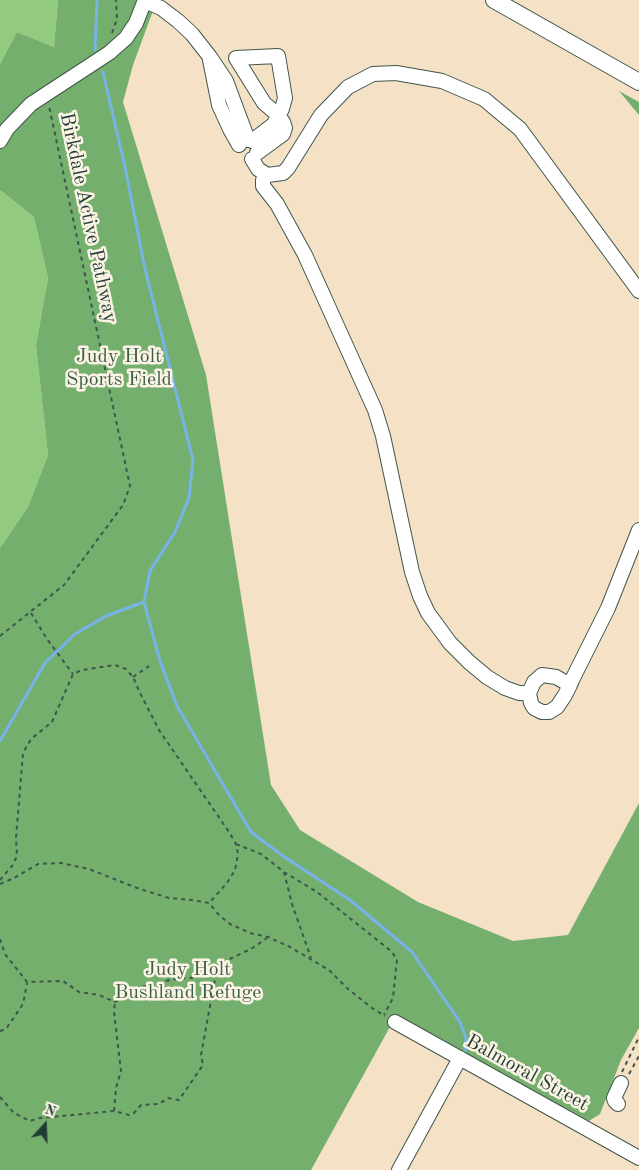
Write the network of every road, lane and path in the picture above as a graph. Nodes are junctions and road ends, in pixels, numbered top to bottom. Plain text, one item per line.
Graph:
1 (116, 0) edge
2 (145, 0) edge
3 (494, 0) edge
4 (111, 36) dead end
5 (639, 82) edge
6 (47, 94) junction
7 (278, 115) junction
8 (0, 141) edge
9 (250, 148) junction
10 (267, 176) junction
11 (639, 291) edge
12 (639, 530) edge
13 (31, 613) junction
14 (0, 636) edge
15 (149, 666) dead end
16 (74, 674) junction
17 (133, 677) junction
18 (570, 685) junction
19 (529, 693) junction
20 (236, 844) junction
21 (284, 872) junction
22 (0, 882) edge
23 (209, 903) junction
24 (268, 938) junction
25 (0, 939) edge
26 (311, 958) junction
27 (221, 963) junction
28 (27, 982) junction
29 (115, 1002) junction
30 (390, 1019) junction
31 (0, 1030) edge
32 (639, 1037) edge
33 (460, 1058) junction
34 (621, 1083) joint
35 (0, 1097) edge
36 (618, 1104) dead end
37 (114, 1111) junction
38 (639, 1158) edge
39 (399, 1170) edge

1 - 4 path
2 - 6 street
2 - 9 street
3 - 5 main road
6 - 8 street
6 - 13 path, Birkdale Active Pathway
7 - 7 street
7 - 9 street
9 - 10 street
10 - 11 street
10 - 19 street
12 - 18 street
13 - 14 path, Birkdale Active Pathway
13 - 16 path
15 - 17 path
16 - 17 path
16 - 22 path
17 - 20 path
18 - 19 street
18 - 19 street
20 - 21 path
20 - 23 path
21 - 26 path
21 - 30 path
22 - 23 path
23 - 24 path
24 - 26 path
24 - 27 path
25 - 28 path
26 - 30 path
27 - 29 path
27 - 37 path
28 - 29 path
28 - 31 path
29 - 37 path
30 - 33 street, Balmoral Street
32 - 34 path
33 - 38 street, Balmoral Street
33 - 39 street
34 - 36 street
35 - 37 path

